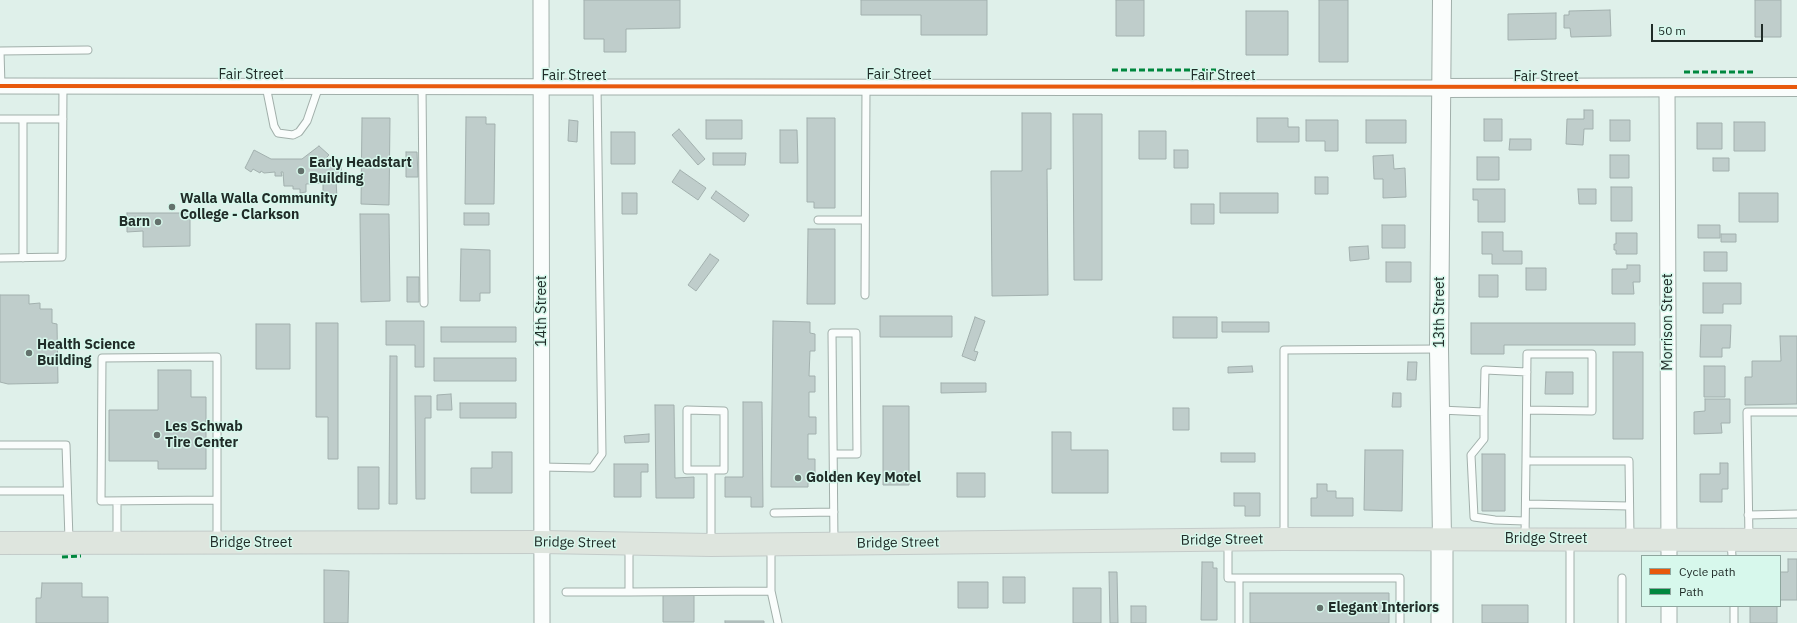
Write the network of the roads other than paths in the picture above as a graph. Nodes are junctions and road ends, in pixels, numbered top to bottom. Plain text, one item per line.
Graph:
1 (541, 0) edge
2 (1442, 0) edge
3 (88, 50) dead end
4 (0, 51) edge
5 (0, 86) edge
6 (63, 86) junction
7 (266, 86) junction
8 (319, 86) junction
9 (866, 86) junction
10 (422, 87) junction
11 (542, 87) junction
12 (597, 87) junction
13 (1797, 87) edge
14 (1441, 88) junction
15 (1667, 88) junction
16 (23, 119) junction
17 (63, 119) junction
18 (0, 120) edge
19 (818, 220) dead end
20 (865, 220) junction
21 (0, 258) edge
22 (23, 258) junction
23 (865, 295) dead end
24 (424, 303) dead end
25 (1439, 349) junction
26 (1527, 372) junction
27 (1440, 410) junction
28 (1526, 410) junction
29 (1484, 412) junction
30 (1797, 412) edge
31 (0, 445) edge
32 (834, 454) junction
33 (1526, 460) junction
34 (541, 466) junction
35 (711, 470) junction
36 (0, 491) edge
37 (68, 492) junction
38 (217, 500) junction
39 (117, 501) junction
40 (1526, 504) junction
41 (1629, 506) junction
42 (834, 512) junction
43 (774, 513) dead end
44 (1797, 514) edge
45 (1748, 515) junction
46 (1525, 530) junction
47 (1284, 539) junction
48 (1442, 539) junction
49 (1570, 539) junction
50 (1630, 539) junction
51 (1228, 540) junction
52 (1797, 540) edge
53 (541, 542) junction
54 (0, 543) edge
55 (69, 543) junction
56 (117, 543) junction
57 (217, 543) junction
58 (629, 544) junction
59 (834, 544) junction
60 (711, 545) junction
61 (771, 545) junction
62 (1737, 545) edge
63 (1668, 548) edge
64 (1239, 578) junction
65 (1622, 578) dead end
66 (771, 591) junction
67 (566, 592) dead end
68 (629, 592) junction
69 (1669, 607) edge
70 (1734, 607) edge
71 (542, 623) edge
72 (778, 623) edge
73 (1239, 623) edge
74 (1400, 623) edge
75 (1442, 623) edge
76 (1570, 623) edge
77 (1622, 623) edge
78 (1669, 623) edge
79 (1734, 623) edge

1 - 11 street, 14th Street
2 - 14 street, 13th Street
3 - 4 lane
4 - 5 lane
5 - 6 street, Fair Street
6 - 7 street, Fair Street
6 - 17 lane
7 - 8 street, Fair Street
7 - 8 lane
8 - 10 street, Fair Street
9 - 12 street, Fair Street
9 - 14 street, Fair Street
9 - 20 lane
10 - 11 street, Fair Street
10 - 24 lane
11 - 12 street, Fair Street
11 - 34 street, 14th Street
12 - 34 lane
13 - 15 street, Fair Street
14 - 15 street, Fair Street
14 - 25 street, 13th Street
15 - 63 street, Morrison Street
16 - 17 lane
16 - 18 lane
16 - 22 lane
17 - 22 lane
19 - 20 lane
20 - 23 lane
21 - 22 lane
25 - 27 street, 13th Street
25 - 47 lane
26 - 28 lane
26 - 28 lane
26 - 29 lane
27 - 29 lane
27 - 48 street, 13th Street
28 - 33 lane
29 - 46 lane
30 - 45 lane
31 - 37 lane
32 - 32 lane
32 - 42 lane
33 - 40 lane
33 - 41 lane
34 - 53 street, 14th Street
35 - 35 lane
35 - 60 lane
36 - 37 lane
37 - 55 lane
38 - 39 lane
38 - 39 lane
38 - 57 lane
39 - 56 lane
40 - 41 lane
40 - 46 lane
41 - 50 lane
42 - 43 lane
42 - 59 lane
44 - 45 lane
45 - 62 lane
46 - 48 highway, Bridge Street
46 - 49 highway, Bridge Street
47 - 48 highway, Bridge Street
47 - 51 highway, Bridge Street
48 - 75 main road, 13th Street
49 - 50 highway, Bridge Street
49 - 76 lane
50 - 63 highway, Bridge Street
51 - 59 highway, Bridge Street
51 - 64 lane
52 - 62 highway, Bridge Street
53 - 57 highway, Bridge Street
53 - 58 highway, Bridge Street
53 - 71 street, 14th Street
54 - 55 highway, Bridge Street
55 - 56 highway, Bridge Street
56 - 57 highway, Bridge Street
58 - 60 highway, Bridge Street
58 - 68 lane
59 - 61 highway, Bridge Street
60 - 61 highway, Bridge Street
61 - 66 lane
62 - 63 highway, Bridge Street
64 - 73 lane
64 - 74 lane
65 - 77 lane
66 - 68 lane
66 - 72 lane
67 - 68 lane
69 - 78 street
70 - 79 lane

